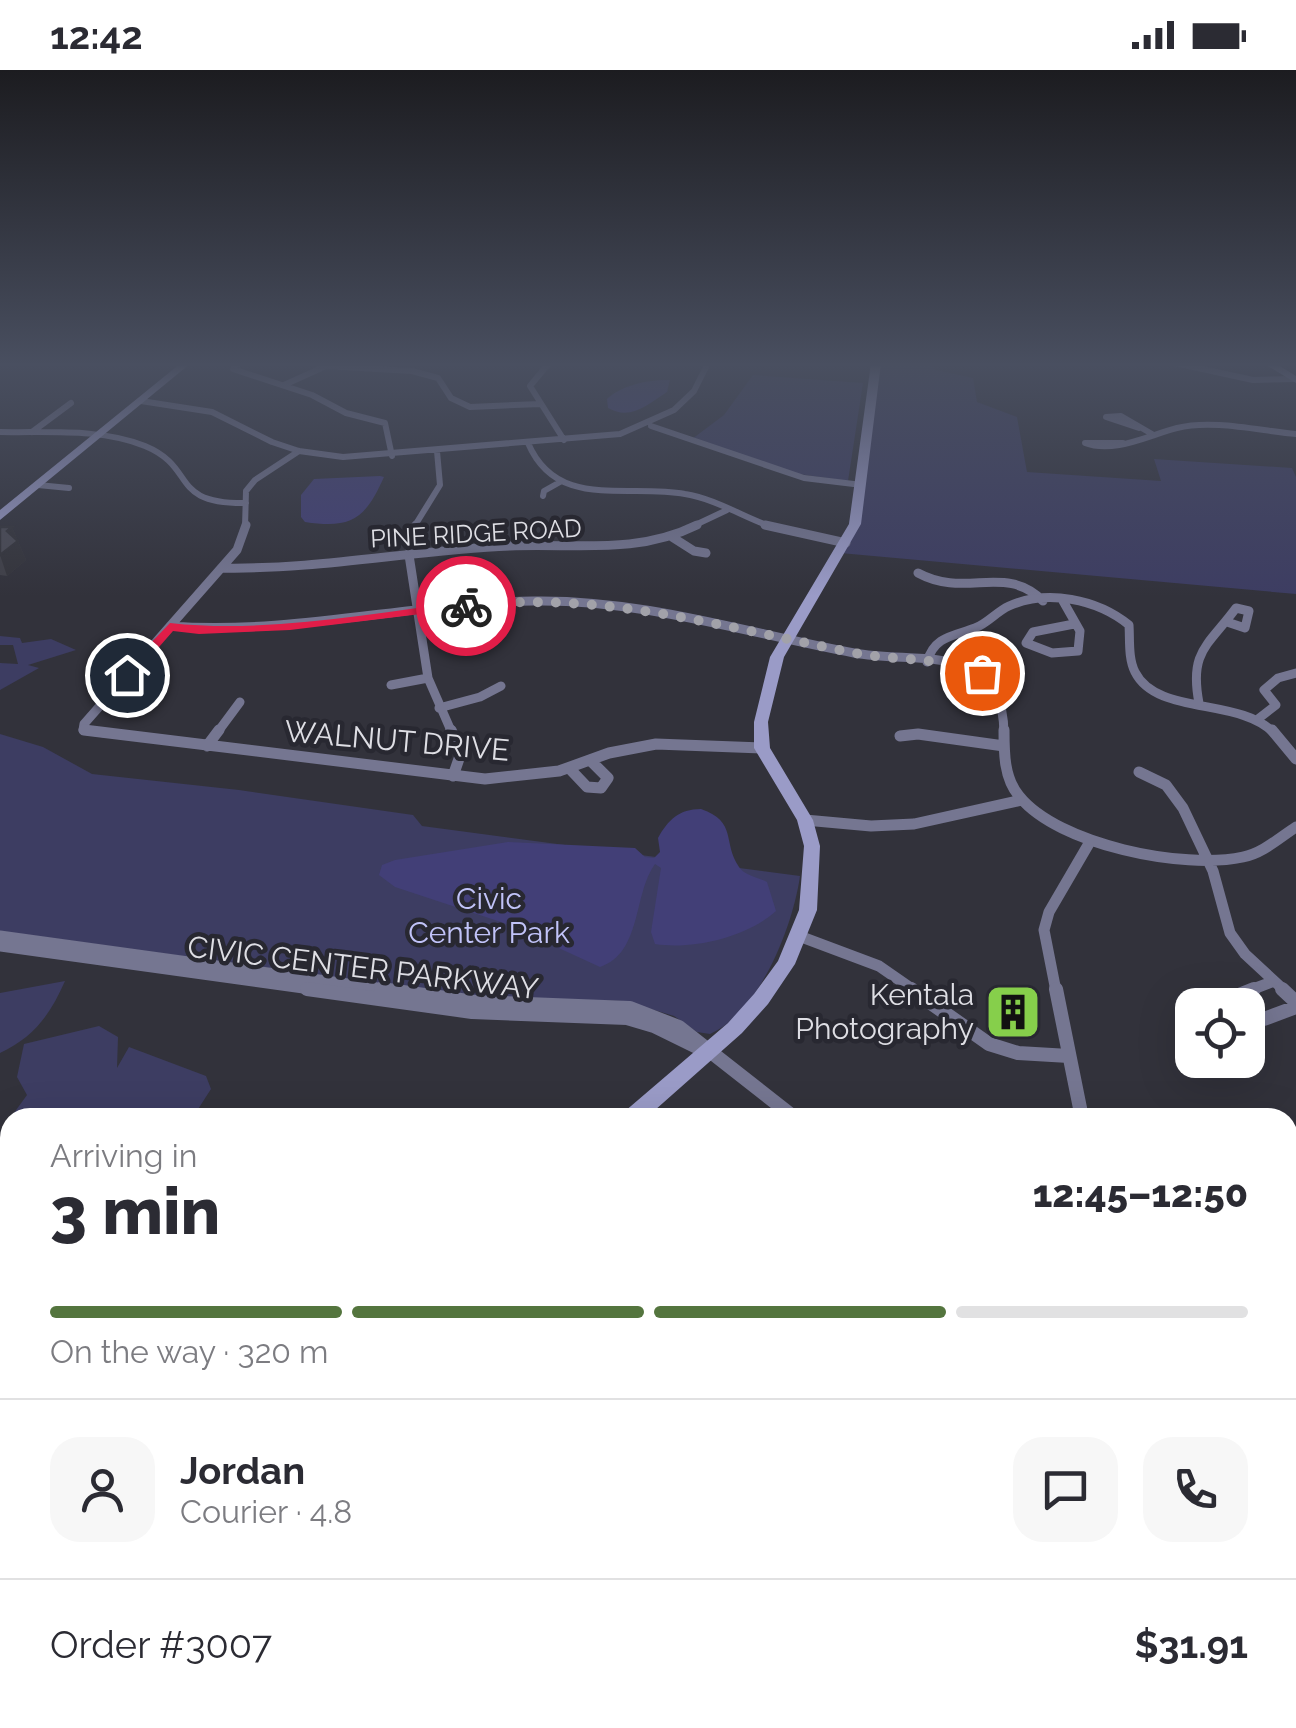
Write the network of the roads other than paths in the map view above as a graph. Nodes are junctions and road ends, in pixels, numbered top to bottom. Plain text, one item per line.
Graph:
1 (93, 440) edge
2 (117, 440) edge
3 (275, 440) edge
4 (389, 440) edge
5 (560, 440) edge
6 (693, 440) edge
7 (867, 440) edge
8 (1128, 440) edge
9 (1122, 442) dead end
10 (528, 443) junction
11 (299, 451) junction
12 (437, 452) junction
13 (392, 456) junction
14 (560, 482) junction
15 (862, 485) junction
16 (38, 486) junction
17 (68, 488) dead end
18 (191, 494) junction
19 (543, 496) dead end
20 (178, 498) dead end
21 (246, 503) junction
22 (726, 510) junction
23 (0, 516) edge
24 (672, 537) junction
25 (846, 542) junction
26 (706, 553) dead end
27 (409, 554) junction
28 (222, 568) junction
29 (918, 573) dead end
30 (1063, 600) junction
31 (1043, 601) junction
32 (418, 611) junction
33 (1227, 622) dead end
34 (1074, 624) junction
35 (170, 626) junction
36 (788, 638) junction
37 (927, 662) junction
38 (1296, 673) edge
39 (428, 678) junction
40 (391, 684) dead end
41 (500, 686) dead end
42 (240, 702) dead end
43 (1199, 704) junction
44 (440, 708) junction
45 (1258, 719) junction
46 (900, 736) dead end
47 (207, 746) junction
48 (1004, 746) junction
49 (762, 748) junction
50 (1296, 759) edge
51 (590, 760) junction
52 (569, 768) junction
53 (1139, 772) dead end
54 (452, 776) junction
55 (1022, 800) junction
56 (806, 820) junction
57 (1293, 833) edge
58 (1091, 840) junction
59 (1208, 860) junction
60 (0, 936) edge
61 (799, 936) junction
62 (0, 946) edge
63 (1274, 981) junction
64 (1258, 988) edge
65 (1296, 1004) edge
66 (1265, 1019) edge
67 (707, 1052) junction
68 (1068, 1056) junction
69 (643, 1108) edge
70 (782, 1108) edge
71 (1080, 1108) edge

1 - 16 street
2 - 18 street
3 - 11 street
4 - 13 street
5 - 10 street
6 - 15 street
7 - 15 street
8 - 9 street
10 - 12 street
10 - 14 street
11 - 13 street
11 - 21 street
12 - 13 street
12 - 27 street
14 - 19 street
14 - 22 street
15 - 25 street
16 - 17 street
16 - 23 street
18 - 20 street
18 - 21 street
21 - 28 street
22 - 24 street, PINE RIDGE ROAD
22 - 25 street
24 - 26 street
24 - 27 street, PINE RIDGE ROAD
25 - 36 street
27 - 28 street, PINE RIDGE ROAD
27 - 32 street
28 - 35 street
29 - 31 street
30 - 31 street
30 - 34 street
30 - 43 street
31 - 37 street
32 - 35 street
32 - 36 street
32 - 39 street
33 - 43 street
34 - 34 street
35 - 47 street, WALNUT DRIVE
36 - 37 street
36 - 49 street
37 - 48 street
38 - 45 street
39 - 40 street
39 - 44 street
41 - 44 street
42 - 47 street
43 - 45 street
44 - 54 street
45 - 50 street
46 - 48 street
47 - 54 street, WALNUT DRIVE
48 - 55 street
49 - 51 street, WALNUT DRIVE
49 - 56 street
51 - 52 street, WALNUT DRIVE
51 - 52 street
52 - 54 street, WALNUT DRIVE
53 - 59 street
55 - 56 street
55 - 58 street
56 - 61 street
57 - 59 street
58 - 59 street
58 - 68 street
59 - 63 street
60 - 67 street, CIVIC CENTER PARKWAY
61 - 67 street
61 - 68 street
62 - 67 street, CIVIC CENTER PARKWAY
63 - 64 street
63 - 65 street
65 - 66 street
67 - 69 street
67 - 70 street
68 - 71 street

